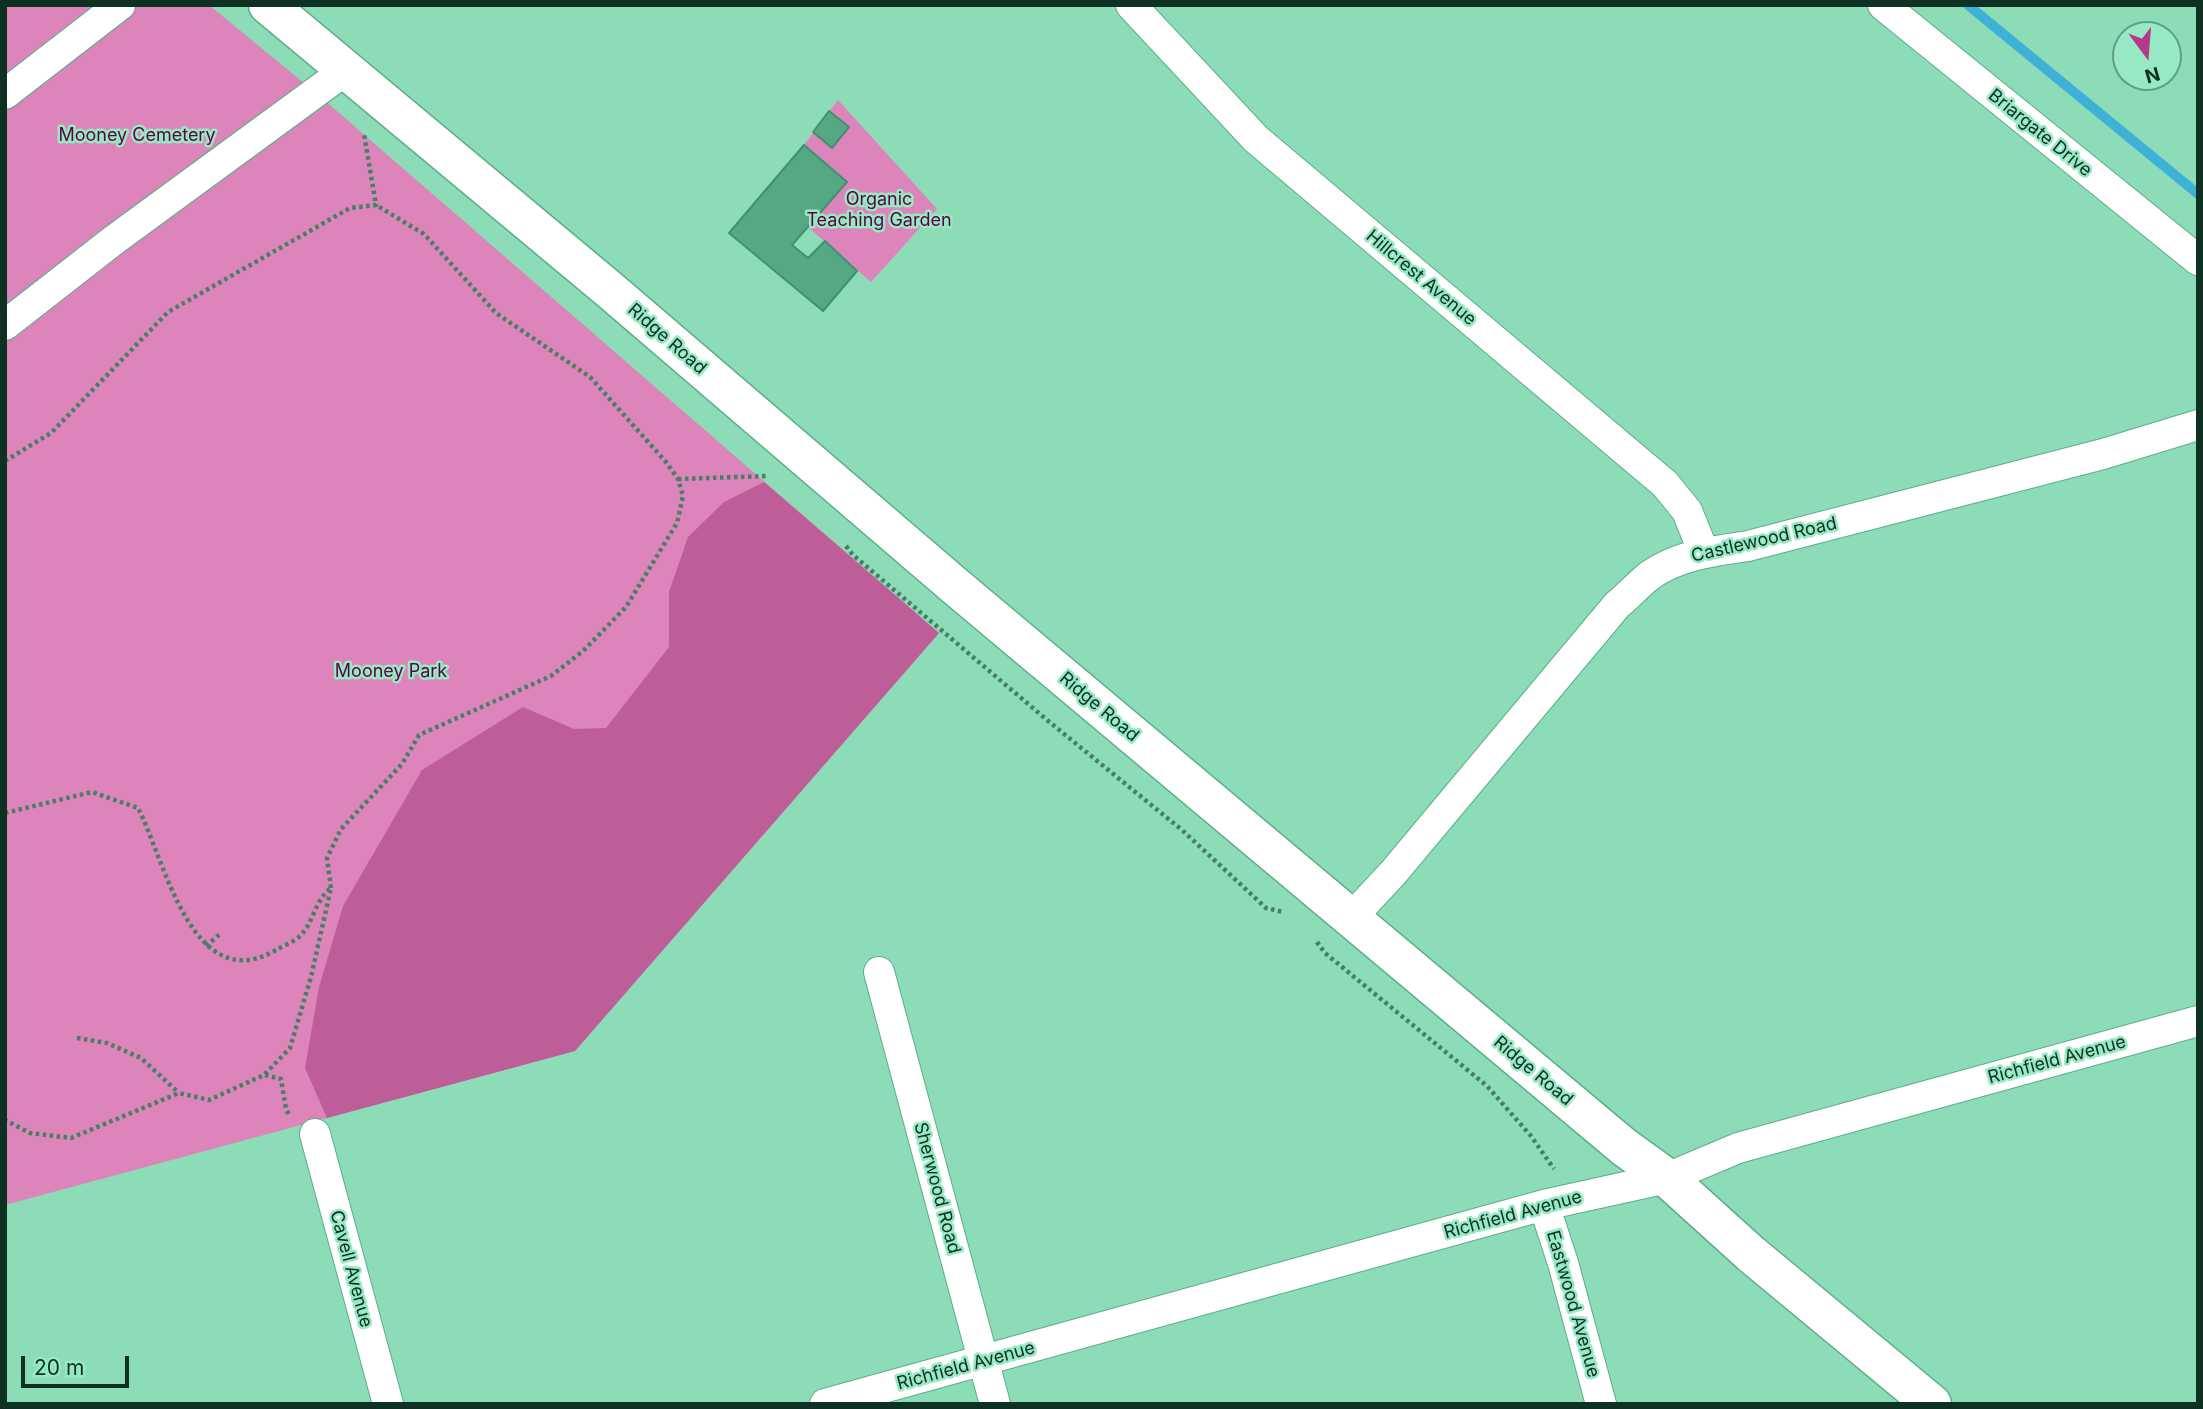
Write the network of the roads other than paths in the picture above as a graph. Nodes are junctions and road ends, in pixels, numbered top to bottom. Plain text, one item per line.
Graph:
1 (120, 5) edge
2 (268, 5) edge
3 (1130, 5) edge
4 (1883, 5) edge
5 (346, 70) junction
6 (5, 94) edge
7 (2198, 260) edge
8 (5, 325) edge
9 (2198, 425) edge
10 (1704, 553) junction
11 (1351, 918) junction
12 (878, 972) dead end
13 (2198, 1021) edge
14 (315, 1134) road end
15 (1667, 1178) junction
16 (1544, 1205) junction
17 (984, 1362) junction
18 (388, 1404) edge
19 (825, 1404) edge
20 (995, 1404) edge
21 (1601, 1404) edge
22 (1932, 1404) edge

1 - 6 street
2 - 5 street, Ridge Road
3 - 10 street, Hillcrest Avenue
4 - 7 street, Briargate Drive
5 - 8 street
5 - 11 street, Ridge Road
9 - 10 street, Castlewood Road
10 - 11 street, Castlewood Road
11 - 15 street, Ridge Road
12 - 17 street, Sherwood Road
13 - 15 street, Richfield Avenue
14 - 18 street, Cavell Avenue
15 - 16 street, Richfield Avenue
15 - 22 street, Ridge Road
16 - 17 street, Richfield Avenue
16 - 21 street, Eastwood Avenue
17 - 19 street, Richfield Avenue
17 - 20 street, Sherwood Road

